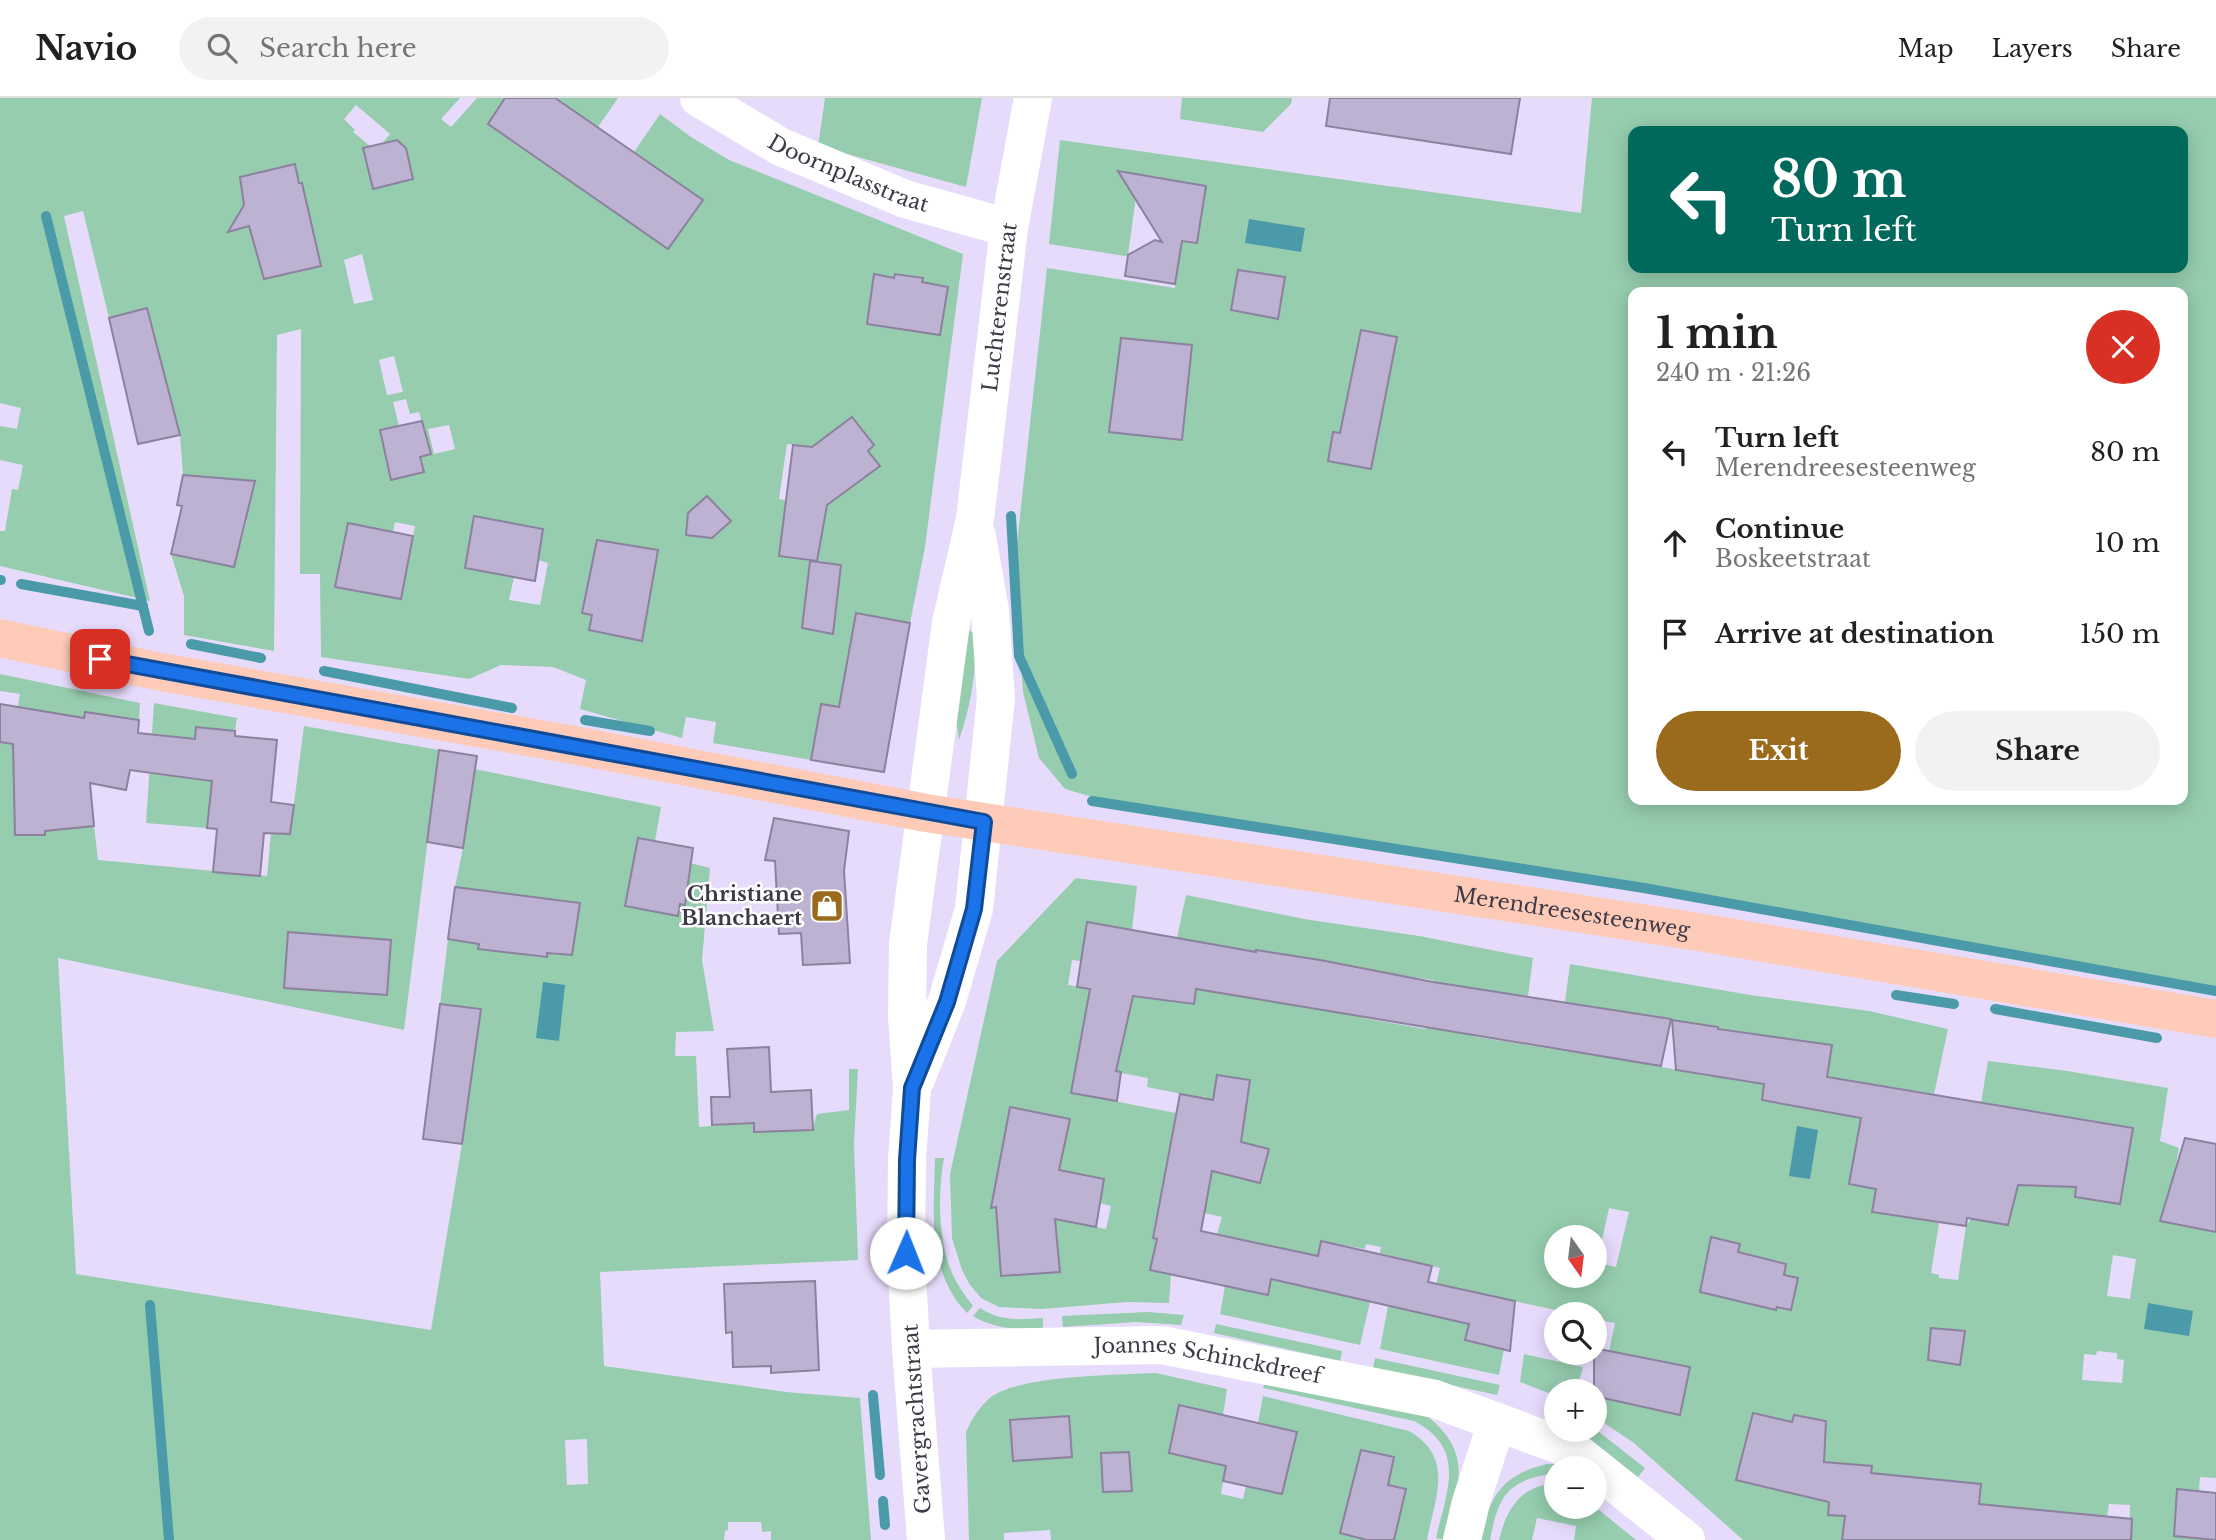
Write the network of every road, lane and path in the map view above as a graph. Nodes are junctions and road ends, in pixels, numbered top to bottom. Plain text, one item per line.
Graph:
1 (699, 98) edge
2 (1032, 98) edge
3 (1009, 228) junction
4 (975, 519) junction
5 (0, 638) edge
6 (926, 813) junction
7 (984, 822) junction
8 (2216, 1019) edge
9 (912, 1088) junction
10 (911, 1349) junction
11 (1497, 1422) junction
12 (926, 1540) edge
13 (1462, 1540) edge
14 (1686, 1540) edge

1 - 3 street, Doornplasstraat
2 - 3 street, Luchterenstraat
3 - 4 street, Luchterenstraat
4 - 6 street, Luchterenstraat
4 - 7 street, Luchterenstraat
5 - 6 main road, Merendreesesteenweg
6 - 7 main road, Merendreesesteenweg
6 - 9 street, Gavergrachtstraat
7 - 8 main road, Merendreesesteenweg
7 - 9 street, Gavergrachtstraat
9 - 10 street, Gavergrachtstraat
10 - 11 street, Joannes Schinckdreef
10 - 12 street, Gavergrachtstraat
11 - 13 street
11 - 14 street, Joannes Schinckdreef

